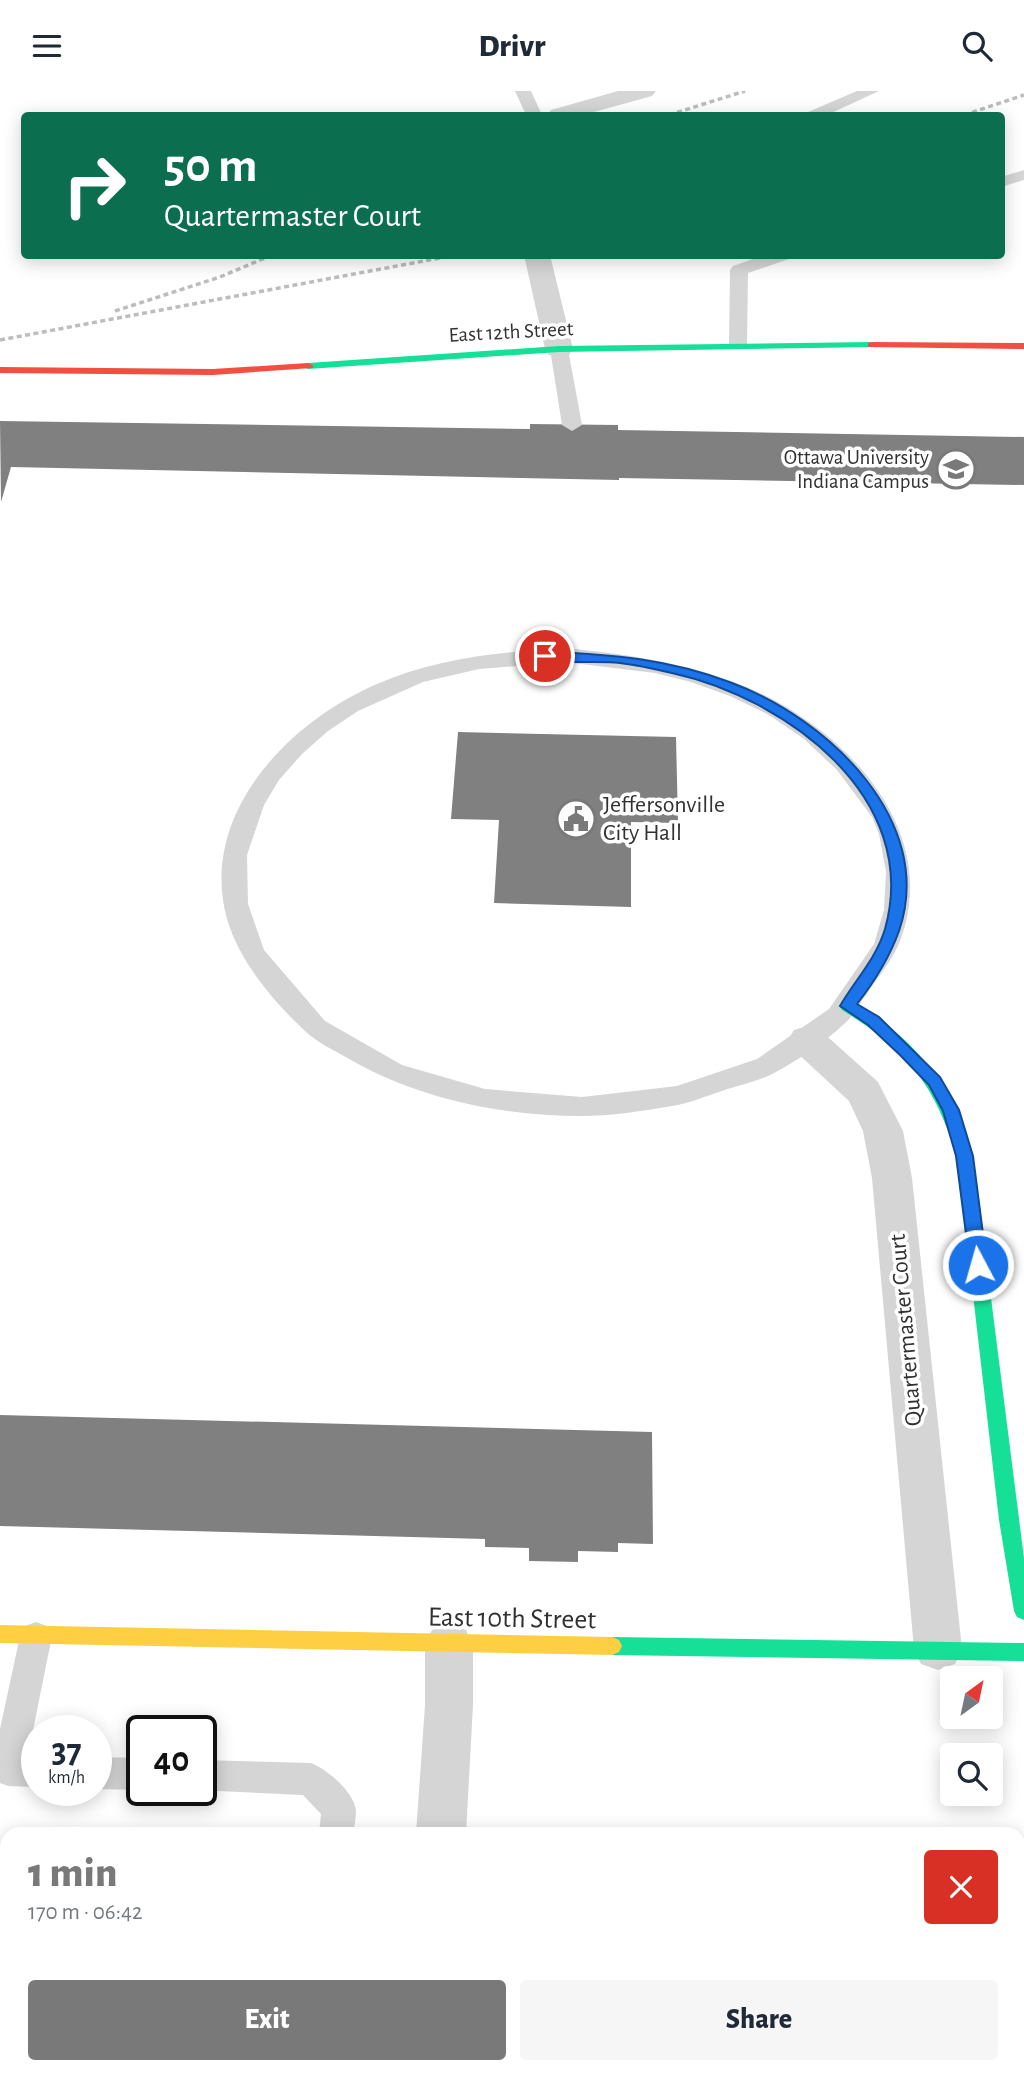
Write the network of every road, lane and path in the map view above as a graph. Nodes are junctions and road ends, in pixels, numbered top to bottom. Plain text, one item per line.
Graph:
1 (523, 91) edge
2 (645, 91) edge
3 (871, 91) edge
4 (533, 112) edge
5 (570, 112) edge
6 (821, 112) edge
7 (1024, 175) edge
8 (1005, 181) edge
9 (538, 259) edge
10 (772, 259) edge
11 (738, 345) junction
12 (1024, 346) edge
13 (559, 349) junction
14 (0, 370) edge
15 (572, 425) dead end
16 (847, 1006) junction
17 (807, 1041) junction
18 (1024, 1611) edge
19 (0, 1634) edge
20 (36, 1636) junction
21 (449, 1645) junction
22 (938, 1649) junction
23 (1024, 1652) edge
24 (15, 1770) edge
25 (217, 1776) edge
26 (337, 1827) edge
27 (441, 1827) edge

1 - 4 lane
2 - 5 street
3 - 6 lane
7 - 8 lane
9 - 13 street
10 - 11 lane
11 - 12 street, East 12th Street
11 - 13 street, East 12th Street
13 - 14 street, East 12th Street
13 - 15 lane
16 - 17 lane
16 - 17 lane
16 - 18 street
17 - 22 street, Quartermaster Court
19 - 20 street, East 10th Street
20 - 21 street, East 10th Street
20 - 24 lane
21 - 22 street, East 10th Street
21 - 27 street
22 - 23 street, East 10th Street
25 - 26 lane

